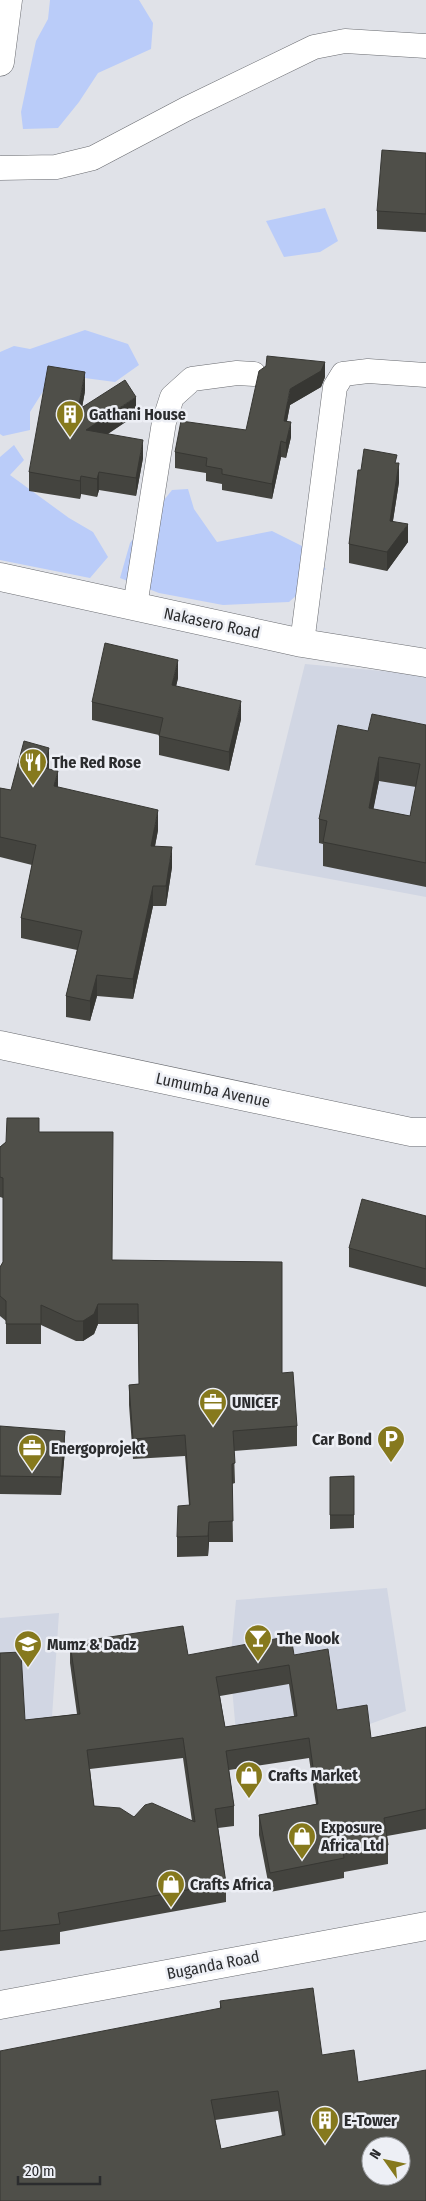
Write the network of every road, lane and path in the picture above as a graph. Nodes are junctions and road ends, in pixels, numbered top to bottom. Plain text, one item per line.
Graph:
1 (8, 0) edge
2 (426, 46) edge
3 (0, 62) edge
4 (0, 168) edge
5 (254, 374) dead end
6 (426, 375) edge
7 (0, 577) edge
8 (135, 606) junction
9 (302, 643) junction
10 (426, 663) edge
11 (0, 1045) edge
12 (426, 1132) edge
13 (426, 1926) edge
14 (0, 2005) edge

1 - 3 main road
2 - 4 street
5 - 8 street
6 - 9 street
7 - 8 main road, Nakasero Road
8 - 9 main road, Nakasero Road
9 - 10 main road, Nakasero Road
11 - 12 main road, Lumumba Avenue
13 - 14 main road, Buganda Road

